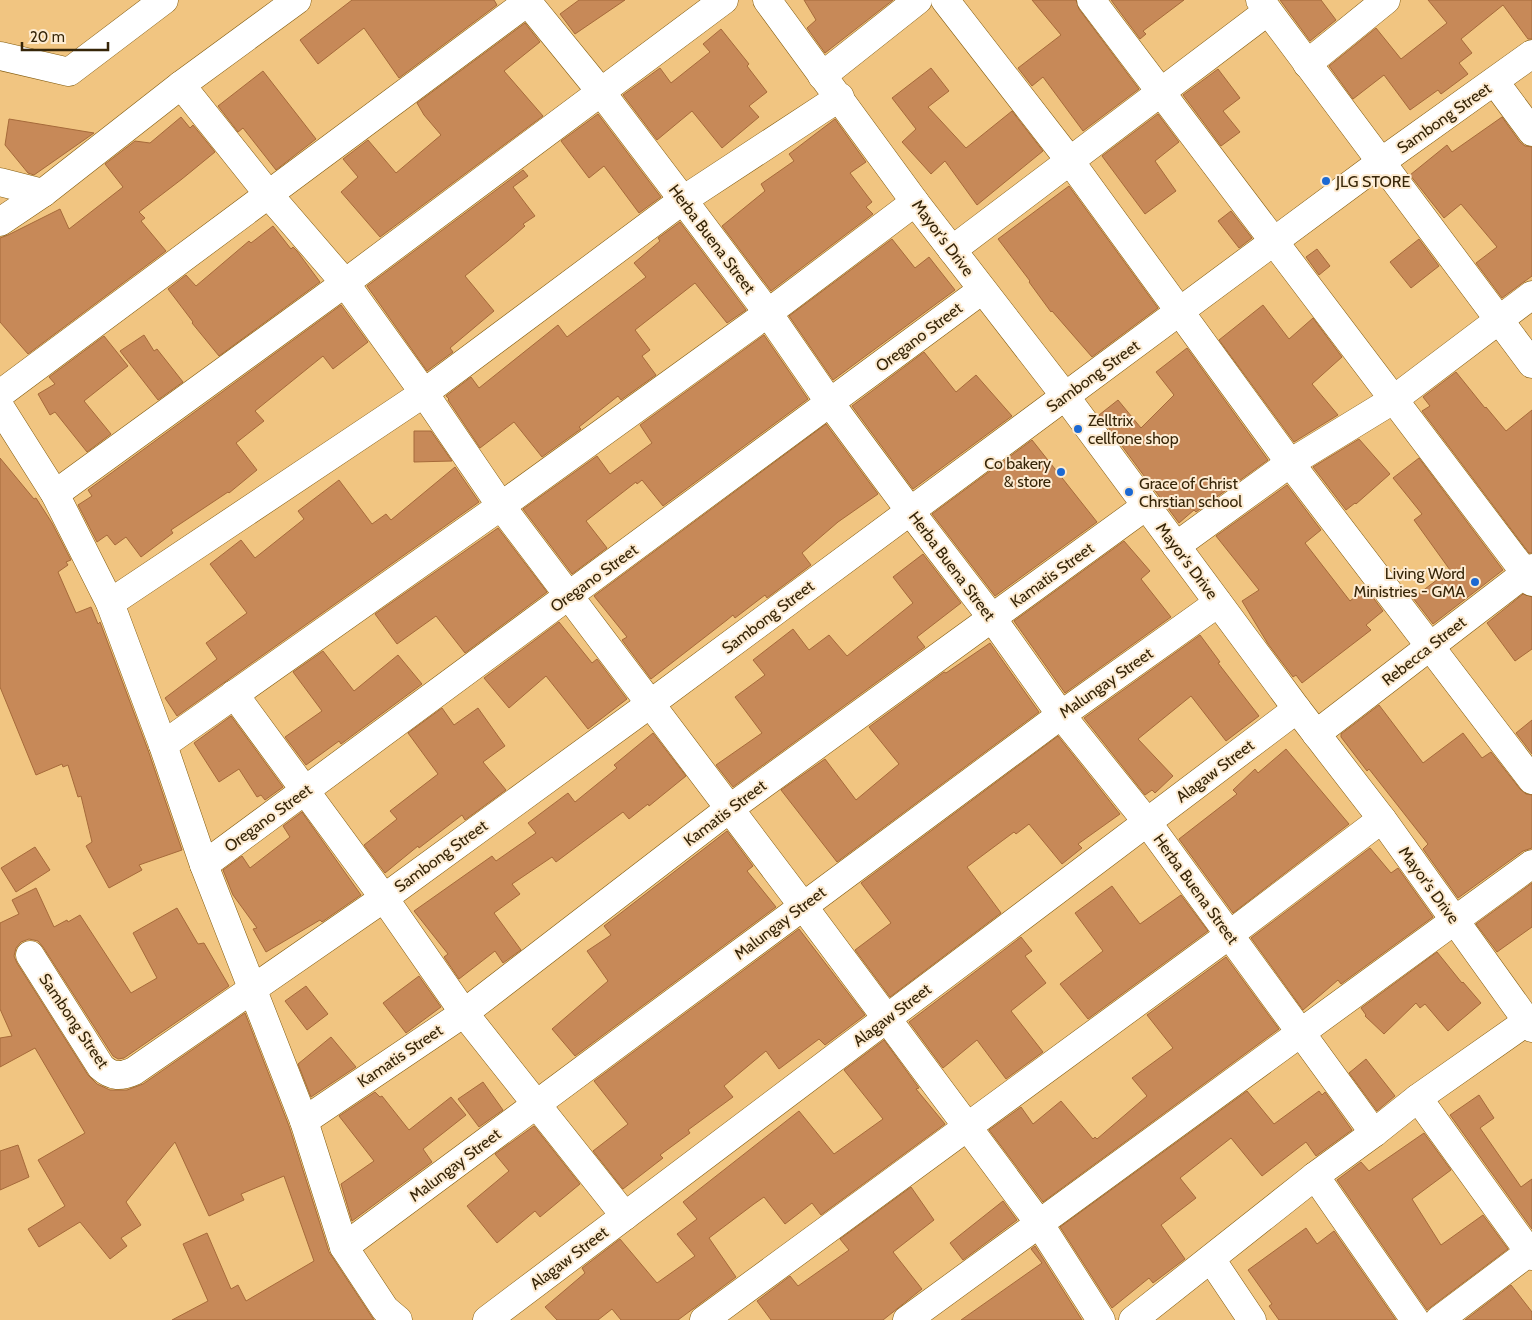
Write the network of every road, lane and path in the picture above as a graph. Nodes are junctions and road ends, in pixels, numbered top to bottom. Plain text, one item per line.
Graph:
1 (164, 0) edge
2 (297, 0) edge
3 (724, 0) edge
4 (768, 0) edge
5 (918, 0) edge
6 (945, 0) edge
7 (1091, 0) edge
8 (1386, 0) edge
9 (528, 1) edge
10 (1264, 6) edge
11 (1532, 54) edge
12 (0, 56) edge
13 (1307, 64) junction
14 (822, 76) junction
15 (1495, 82) junction
16 (181, 86) junction
17 (601, 92) junction
18 (1162, 93) junction
19 (840, 97) junction
20 (1532, 132) edge
21 (1070, 161) junction
22 (1381, 162) junction
23 (0, 182) edge
24 (43, 193) junction
25 (269, 195) junction
26 (683, 200) junction
27 (915, 202) junction
28 (0, 222) edge
29 (1274, 242) junction
30 (952, 250) junction
31 (345, 283) junction
32 (982, 290) junction
33 (1532, 295) edge
34 (1180, 312) junction
35 (768, 313) junction
36 (1500, 320) junction
37 (1532, 364) edge
38 (424, 393) junction
39 (0, 394) edge
40 (1065, 396) junction
41 (1393, 400) junction
42 (830, 403) junction
43 (0, 407) edge
44 (1290, 463) junction
45 (55, 494) junction
46 (500, 506) junction
47 (1146, 506) junction
48 (910, 511) junction
49 (1176, 546) junction
50 (1530, 574) edge
51 (570, 595) junction
52 (110, 603) junction
53 (1218, 603) junction
54 (992, 618) junction
55 (1430, 646) junction
56 (234, 694) junction
57 (650, 704) junction
58 (1297, 709) junction
59 (1061, 715) junction
60 (1316, 734) junction
61 (163, 745) junction
62 (1532, 780) edge
63 (304, 791) junction
64 (729, 809) junction
65 (1382, 819) junction
66 (1147, 822) junction
67 (1532, 864) edge
68 (204, 865) junction
69 (384, 898) junction
70 (803, 906) junction
71 (1455, 921) junction
72 (1230, 935) junction
73 (30, 955) dead end
74 (253, 989) junction
75 (464, 1013) junction
76 (886, 1019) junction
77 (1530, 1022) edge
78 (1300, 1032) junction
79 (1418, 1098) junction
80 (536, 1104) junction
81 (304, 1121) junction
82 (966, 1127) junction
83 (1374, 1133) junction
84 (1315, 1176) junction
85 (625, 1216) junction
86 (1039, 1223) junction
87 (344, 1248) junction
88 (1531, 1253) edge
89 (1211, 1259) junction
90 (398, 1320) edge
91 (487, 1320) edge
92 (704, 1320) edge
93 (906, 1320) edge
94 (1101, 1320) edge
95 (1134, 1320) edge
96 (1252, 1320) edge
97 (1414, 1320) edge
98 (1439, 1320) edge

1 - 12 street
2 - 16 street
3 - 17 street
4 - 14 street, Mayor's Drive
5 - 14 street
6 - 21 street
7 - 18 street
8 - 13 street
9 - 17 street, Herba Buena Street
9 - 25 street
10 - 13 street
10 - 18 street
11 - 15 street, Sambong Street
13 - 22 street
14 - 19 street, Mayor's Drive
15 - 20 street
15 - 22 street, Sambong Street
16 - 24 street
16 - 25 street
17 - 26 street, Herba Buena Street
17 - 31 street
18 - 21 street
18 - 29 street
19 - 26 street
19 - 27 street, Mayor's Drive
21 - 30 street
21 - 34 street
22 - 29 street, Sambong Street
22 - 36 street
23 - 24 street
24 - 28 street
25 - 31 street
25 - 39 street
26 - 35 street, Herba Buena Street
26 - 38 street
27 - 30 street, Mayor's Drive
27 - 35 street
29 - 34 street, Sambong Street
29 - 41 street
30 - 32 street, Mayor's Drive
31 - 38 street
31 - 45 street
32 - 40 street, Mayor's Drive
32 - 42 street, Oregano Street
33 - 36 street
34 - 40 street, Sambong Street
34 - 44 street
35 - 42 street, Herba Buena Street
35 - 46 street
36 - 37 street
36 - 41 street
38 - 46 street
38 - 52 street
40 - 47 street, Mayor's Drive
40 - 48 street, Sambong Street
41 - 44 street
41 - 50 street
42 - 48 street, Herba Buena Street
42 - 51 street, Oregano Street
43 - 45 street
44 - 49 street
44 - 55 street
45 - 52 street
46 - 51 street
46 - 56 street
47 - 49 street, Mayor's Drive
47 - 54 street, Kamatis Street
48 - 54 street, Herba Buena Street
48 - 57 street, Sambong Street
49 - 53 street, Mayor's Drive
50 - 55 street, Rebecca Street
51 - 57 street
51 - 63 street, Oregano Street
52 - 61 street
53 - 58 street, Mayor's Drive
53 - 59 street, Malungay Street
54 - 59 street, Herba Buena Street
54 - 64 street, Kamatis Street
55 - 60 street, Rebecca Street
55 - 62 street
56 - 61 street
56 - 63 street
57 - 64 street
57 - 69 street, Sambong Street
58 - 60 street, Mayor's Drive
58 - 66 street, Alagaw Street
59 - 66 street, Herba Buena Street
59 - 70 street, Malungay Street
60 - 65 street, Mayor's Drive
61 - 68 street
63 - 68 street, Oregano Street
63 - 69 street
64 - 70 street
64 - 75 street, Kamatis Street
65 - 71 street, Mayor's Drive
65 - 72 street
66 - 72 street, Herba Buena Street
66 - 76 street, Alagaw Street
67 - 71 street
68 - 74 street
69 - 74 street, Sambong Street
69 - 75 street
70 - 76 street
70 - 80 street, Malungay Street
71 - 77 street, Mayor's Drive
71 - 78 street
72 - 78 street, Herba Buena Street
72 - 82 street
73 - 74 street, Sambong Street
74 - 81 street
75 - 80 street
75 - 81 street, Kamatis Street
76 - 82 street
76 - 85 street, Alagaw Street
77 - 79 street
78 - 83 street, Herba Buena Street
78 - 86 street
79 - 83 street
79 - 88 street
80 - 85 street
80 - 87 street, Malungay Street
81 - 87 street
82 - 86 street
82 - 92 street
83 - 84 street
84 - 89 street
84 - 97 street
85 - 91 street, Alagaw Street
86 - 93 street
86 - 94 street
87 - 90 street
88 - 98 street
89 - 95 street
89 - 96 street

